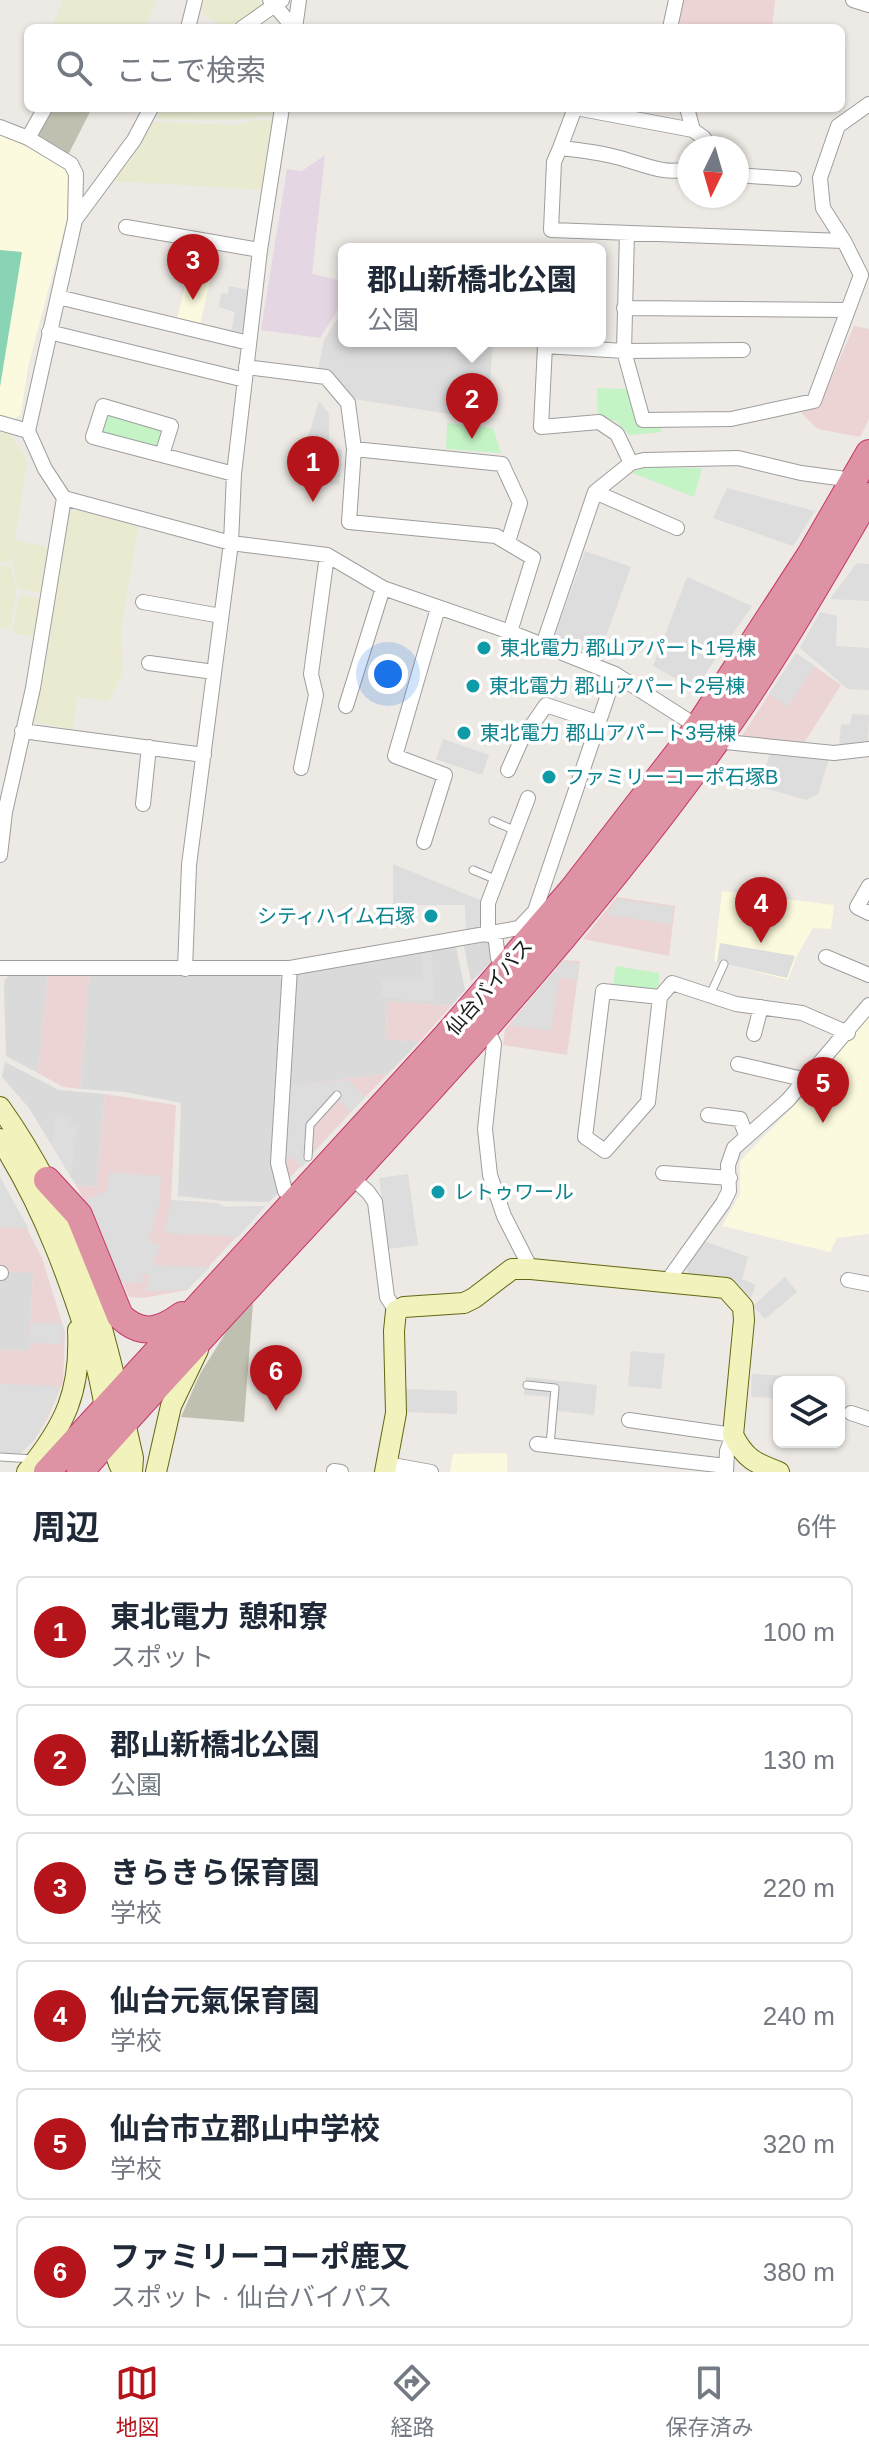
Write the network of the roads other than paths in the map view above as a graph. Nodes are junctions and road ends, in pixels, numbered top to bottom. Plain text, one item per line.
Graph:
1 (195, 0) edge
2 (299, 0) edge
3 (676, 0) edge
4 (853, 0) edge
5 (275, 2) edge
6 (869, 5) edge
7 (189, 24) edge
8 (247, 24) edge
9 (291, 24) edge
10 (295, 24) edge
11 (671, 24) edge
12 (869, 104) edge
13 (43, 112) edge
14 (149, 112) edge
15 (281, 112) edge
16 (574, 112) edge
17 (596, 112) edge
18 (688, 112) edge
19 (0, 127) edge
20 (693, 130) junction
21 (701, 136) edge
22 (28, 138) junction
23 (560, 148) junction
24 (677, 171) edge
25 (749, 176) edge
26 (794, 179) dead end
27 (75, 220) junction
28 (126, 227) dead end
29 (627, 233) junction
30 (844, 241) junction
31 (260, 250) junction
32 (58, 297) junction
33 (624, 308) junction
34 (848, 310) junction
35 (49, 332) junction
36 (249, 343) junction
37 (545, 347) edge
38 (561, 347) edge
39 (743, 350) dead end
40 (624, 351) junction
41 (245, 373) junction
42 (0, 423) edge
43 (28, 431) junction
44 (354, 449) junction
45 (869, 453) edge
46 (162, 455) junction
47 (631, 463) junction
48 (234, 474) junction
49 (861, 488) edge
50 (595, 492) junction
51 (64, 498) junction
52 (677, 528) dead end
53 (508, 542) junction
54 (231, 543) junction
55 (327, 555) junction
56 (383, 588) junction
57 (143, 602) dead end
58 (438, 608) junction
59 (221, 616) junction
60 (510, 632) junction
61 (543, 645) junction
62 (149, 663) dead end
63 (214, 672) junction
64 (615, 674) junction
65 (346, 706) dead end
66 (597, 722) junction
67 (22, 731) junction
68 (707, 734) junction
69 (149, 747) junction
70 (869, 749) edge
71 (204, 755) junction
72 (301, 768) dead end
73 (508, 770) dead end
74 (528, 798) dead end
75 (143, 804) dead end
76 (493, 821) dead end
77 (516, 831) junction
78 (424, 842) dead end
79 (0, 855) edge
80 (473, 870) dead end
81 (497, 880) junction
82 (869, 886) edge
83 (869, 913) edge
84 (492, 934) junction
85 (826, 957) dead end
86 (724, 964) dead end
87 (506, 967) junction
88 (0, 968) edge
89 (290, 968) junction
90 (185, 969) junction
91 (869, 975) edge
92 (710, 995) junction
93 (660, 997) junction
94 (869, 1005) edge
95 (761, 1007) junction
96 (486, 1027) junction
97 (848, 1033) junction
98 (754, 1034) dead end
99 (738, 1064) dead end
100 (807, 1080) junction
101 (337, 1095) dead end
102 (0, 1107) edge
103 (708, 1115) dead end
104 (746, 1135) junction
105 (0, 1139) edge
106 (308, 1157) dead end
107 (663, 1173) dead end
108 (349, 1175) junction
109 (730, 1178) junction
110 (47, 1180) junction
111 (296, 1199) junction
112 (531, 1269) junction
113 (668, 1280) junction
114 (848, 1280) dead end
115 (869, 1284) edge
116 (204, 1300) junction
117 (77, 1304) junction
118 (396, 1311) junction
119 (210, 1329) junction
120 (527, 1385) dead end
121 (851, 1413) dead end
122 (116, 1415) junction
123 (869, 1419) edge
124 (629, 1420) dead end
125 (733, 1435) junction
126 (543, 1445) joint
127 (0, 1457) edge
128 (37, 1468) edge
129 (386, 1468) edge
130 (726, 1469) edge
131 (80, 1472) edge
132 (123, 1472) edge
133 (132, 1472) edge
134 (156, 1472) edge
135 (431, 1472) edge
136 (779, 1472) edge

1 - 7 street
2 - 10 street
3 - 11 street
4 - 6 street
5 - 8 street
5 - 9 street
12 - 30 street
13 - 22 street
14 - 27 street
15 - 31 street
16 - 23 street
17 - 20 street
18 - 20 street
19 - 22 street
20 - 21 street
22 - 27 street
23 - 24 street
23 - 29 street
25 - 26 street
27 - 32 street
28 - 31 street
29 - 30 street
29 - 33 street
30 - 34 street
31 - 36 street
32 - 35 street
32 - 36 street
33 - 34 street
33 - 40 street
34 - 40 street
35 - 41 street
35 - 43 street
36 - 41 street
37 - 47 street
38 - 40 street
39 - 40 street
41 - 44 street
41 - 48 street
42 - 43 street
43 - 51 street
44 - 53 street
44 - 53 street
45 - 49 highway, 仙台バイパス
46 - 46 street
46 - 48 street
47 - 49 street
47 - 50 street
48 - 54 street
49 - 68 highway, 仙台バイパス
50 - 52 street
50 - 61 street
51 - 54 street
51 - 67 street
53 - 60 street
54 - 55 street
54 - 59 street
55 - 56 street
55 - 72 street
56 - 58 street
56 - 65 street
57 - 59 street
58 - 60 street
58 - 78 street
59 - 63 street
60 - 61 street
61 - 64 street
62 - 63 street
63 - 71 street
64 - 66 street
64 - 68 street
66 - 73 street
66 - 84 street
67 - 69 street
67 - 79 street
68 - 70 street
68 - 87 highway, 仙台バイパス
68 - 96 highway, 仙台バイパス
69 - 71 street
69 - 75 street
71 - 90 street
74 - 77 street
76 - 77 lane
77 - 81 street
80 - 81 lane
81 - 84 street
82 - 83 street
84 - 87 street
84 - 89 street
85 - 91 street
86 - 92 lane
87 - 111 highway, 仙台バイパス
88 - 90 street
89 - 90 street
89 - 111 street
92 - 93 street
92 - 95 street
93 - 93 street
94 - 97 street
95 - 97 street
95 - 98 street
96 - 108 highway, 仙台バイパス
96 - 112 street
97 - 100 street
99 - 100 street
100 - 104 street
101 - 106 lane
102 - 110 street
103 - 104 street
104 - 109 street
105 - 117 street
107 - 109 street
108 - 118 street
108 - 119 highway, 仙台バイパス
109 - 113 street
110 - 116 highway
110 - 122 street
111 - 116 highway, 仙台バイパス
112 - 113 street
112 - 118 street
113 - 125 street
114 - 115 street
116 - 122 highway, 仙台バイパス
117 - 122 street
117 - 128 street
118 - 129 street
119 - 122 highway, 仙台バイパス
119 - 134 street
120 - 126 lane
121 - 123 street
122 - 128 highway, 仙台バイパス
122 - 131 highway, 仙台バイパス
122 - 132 street
122 - 133 street
124 - 125 street
125 - 130 street
125 - 136 street
126 - 130 street
127 - 128 lane
129 - 135 street

